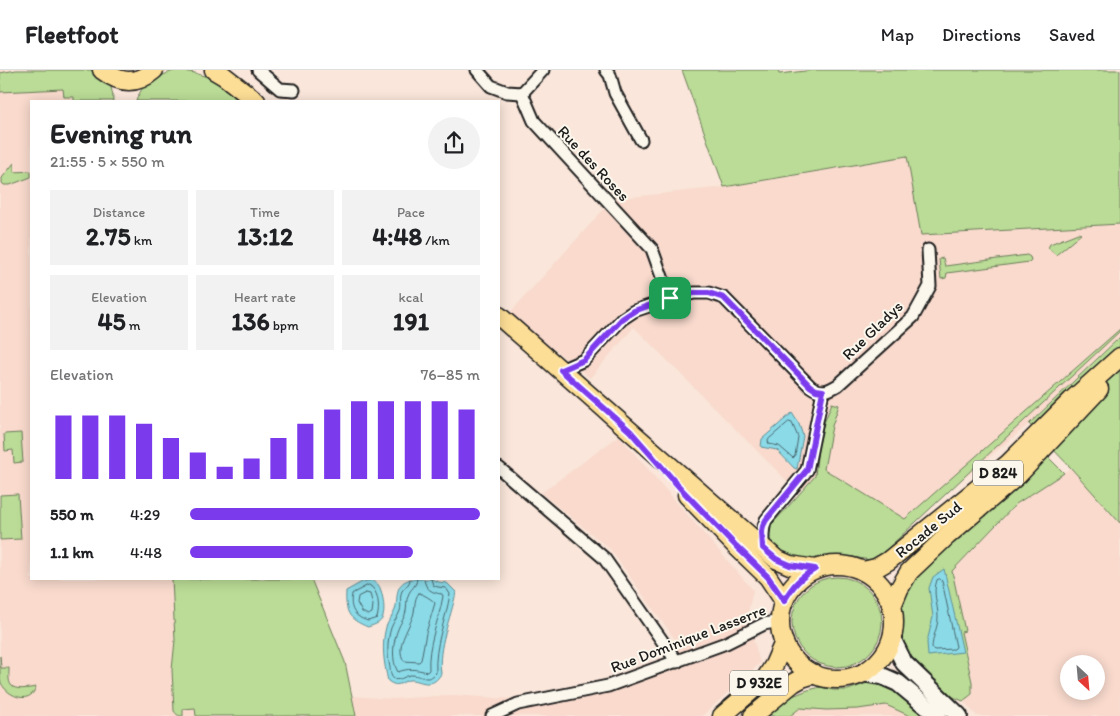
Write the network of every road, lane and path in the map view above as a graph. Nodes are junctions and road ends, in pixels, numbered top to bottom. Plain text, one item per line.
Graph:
1 (102, 70) edge
2 (155, 70) edge
3 (214, 70) edge
4 (258, 70) edge
5 (477, 70) edge
6 (542, 70) edge
7 (606, 70) edge
8 (294, 90) dead end
9 (522, 93) junction
10 (255, 100) edge
11 (641, 140) dead end
12 (928, 250) dead end
13 (670, 298) junction
14 (500, 317) edge
15 (1120, 357) edge
16 (1120, 366) edge
17 (561, 370) junction
18 (823, 391) junction
19 (630, 431) junction
20 (500, 469) edge
21 (763, 548) junction
22 (815, 569) junction
23 (862, 571) junction
24 (784, 601) junction
25 (892, 606) junction
26 (780, 621) junction
27 (892, 638) junction
28 (784, 642) junction
29 (677, 662) junction
30 (863, 673) junction
31 (814, 674) junction
32 (492, 716) edge
33 (722, 716) edge
34 (753, 716) edge
35 (938, 716) edge
36 (959, 716) edge

1 - 2 main road
3 - 10 main road
4 - 8 street
5 - 9 street
6 - 9 street
7 - 11 street
9 - 13 street, Rue des Roses
12 - 18 street, Rue Gladys
13 - 17 street
13 - 18 street
14 - 17 main road
15 - 23 main road, Rocade Sud / D 824
16 - 25 main road, Rocade Sud / D 824
17 - 19 main road
18 - 21 street
19 - 21 main road
19 - 24 main road
20 - 29 street
21 - 22 main road
22 - 23 main road
22 - 24 main road
23 - 25 main road
24 - 26 main road
25 - 27 main road
26 - 28 main road
26 - 29 street, Rue Dominique Lasserre
27 - 30 main road
27 - 36 main road
28 - 31 main road
28 - 33 main road, D 932E
29 - 32 street, Rue Dominique Lasserre
30 - 31 main road
30 - 35 main road
31 - 34 main road, D 932E

